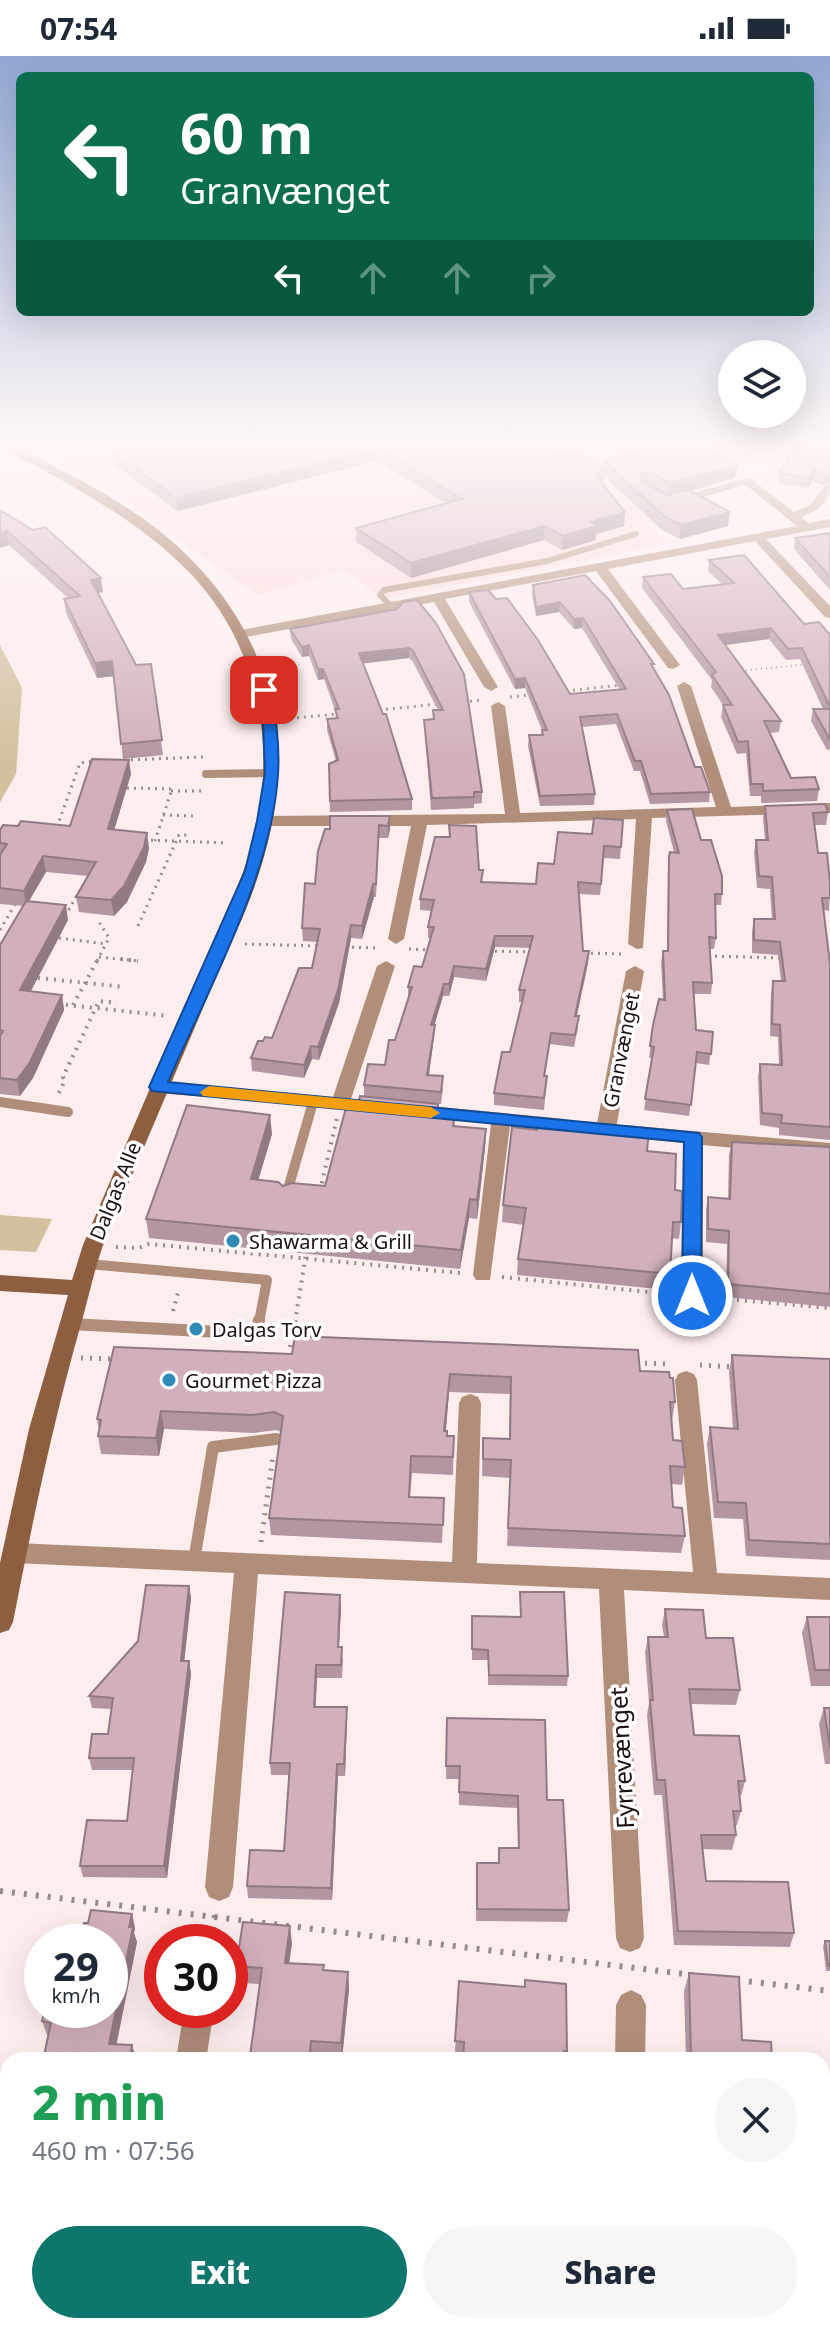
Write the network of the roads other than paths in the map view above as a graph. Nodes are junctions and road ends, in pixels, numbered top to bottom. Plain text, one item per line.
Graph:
1 (172, 547) edge
2 (592, 547) edge
3 (704, 547) edge
4 (768, 547) edge
5 (547, 561) junction
6 (600, 567) junction
7 (561, 574) junction
8 (438, 598) junction
9 (391, 606) junction
10 (830, 614) edge
11 (241, 634) junction
12 (673, 665) dead end
13 (684, 686) dead end
14 (271, 773) junction
15 (206, 774) dead end
16 (830, 808) edge
17 (725, 811) junction
18 (644, 814) junction
19 (513, 818) junction
20 (264, 821) junction
21 (420, 821) junction
22 (158, 1087) junction
23 (0, 1102) edge
24 (313, 1102) junction
25 (340, 1104) junction
26 (68, 1112) dead end
27 (501, 1119) junction
28 (606, 1129) junction
29 (693, 1137) junction
30 (830, 1150) edge
31 (286, 1197) edge
32 (90, 1254) junction
33 (483, 1275) road end
34 (0, 1283) edge
35 (80, 1288) junction
36 (692, 1296) road end
37 (69, 1324) junction
38 (685, 1370) road end
39 (470, 1403) dead end
40 (276, 1439) edge
41 (15, 1553) junction
42 (194, 1561) junction
43 (252, 1563) junction
44 (464, 1573) junction
45 (611, 1579) junction
46 (706, 1583) junction
47 (830, 1589) edge
48 (0, 1622) edge
49 (219, 1887) road end
50 (630, 1938) road end
51 (631, 2005) road end
52 (196, 2028) edge
53 (192, 2052) edge
54 (630, 2052) edge

1 - 11 street, Dalgas Alle
2 - 5 lane
3 - 6 street
4 - 10 street
5 - 7 lane
5 - 9 lane
6 - 7 street
6 - 12 street
7 - 8 street
8 - 9 street
8 - 19 street
9 - 11 street
11 - 14 street, Dalgas Alle
13 - 17 street
14 - 15 lane
14 - 20 street, Dalgas Alle
16 - 17 street
17 - 18 street
18 - 19 street
18 - 28 street, Granvænget
19 - 21 street
20 - 21 street
20 - 22 street, Dalgas Alle
21 - 25 street
22 - 24 street, Granvænget
22 - 32 street, Dalgas Alle
23 - 26 lane
24 - 25 street, Granvænget
24 - 31 lane
25 - 27 street, Granvænget
27 - 28 street, Granvænget
27 - 33 street
28 - 29 street, Granvænget
29 - 30 street, Granvænget
29 - 36 street
32 - 35 street, Dalgas Alle
32 - 37 lane
34 - 35 street
35 - 37 street, Dalgas Alle
37 - 41 street, Dalgas Alle
38 - 46 street
39 - 44 street
40 - 42 lane
41 - 42 street
41 - 48 street, Dalgas Alle
42 - 43 street
43 - 44 street
43 - 49 street
44 - 45 street
45 - 46 street
45 - 50 street, Fyrrevænget
46 - 47 street
51 - 54 street
52 - 53 street

